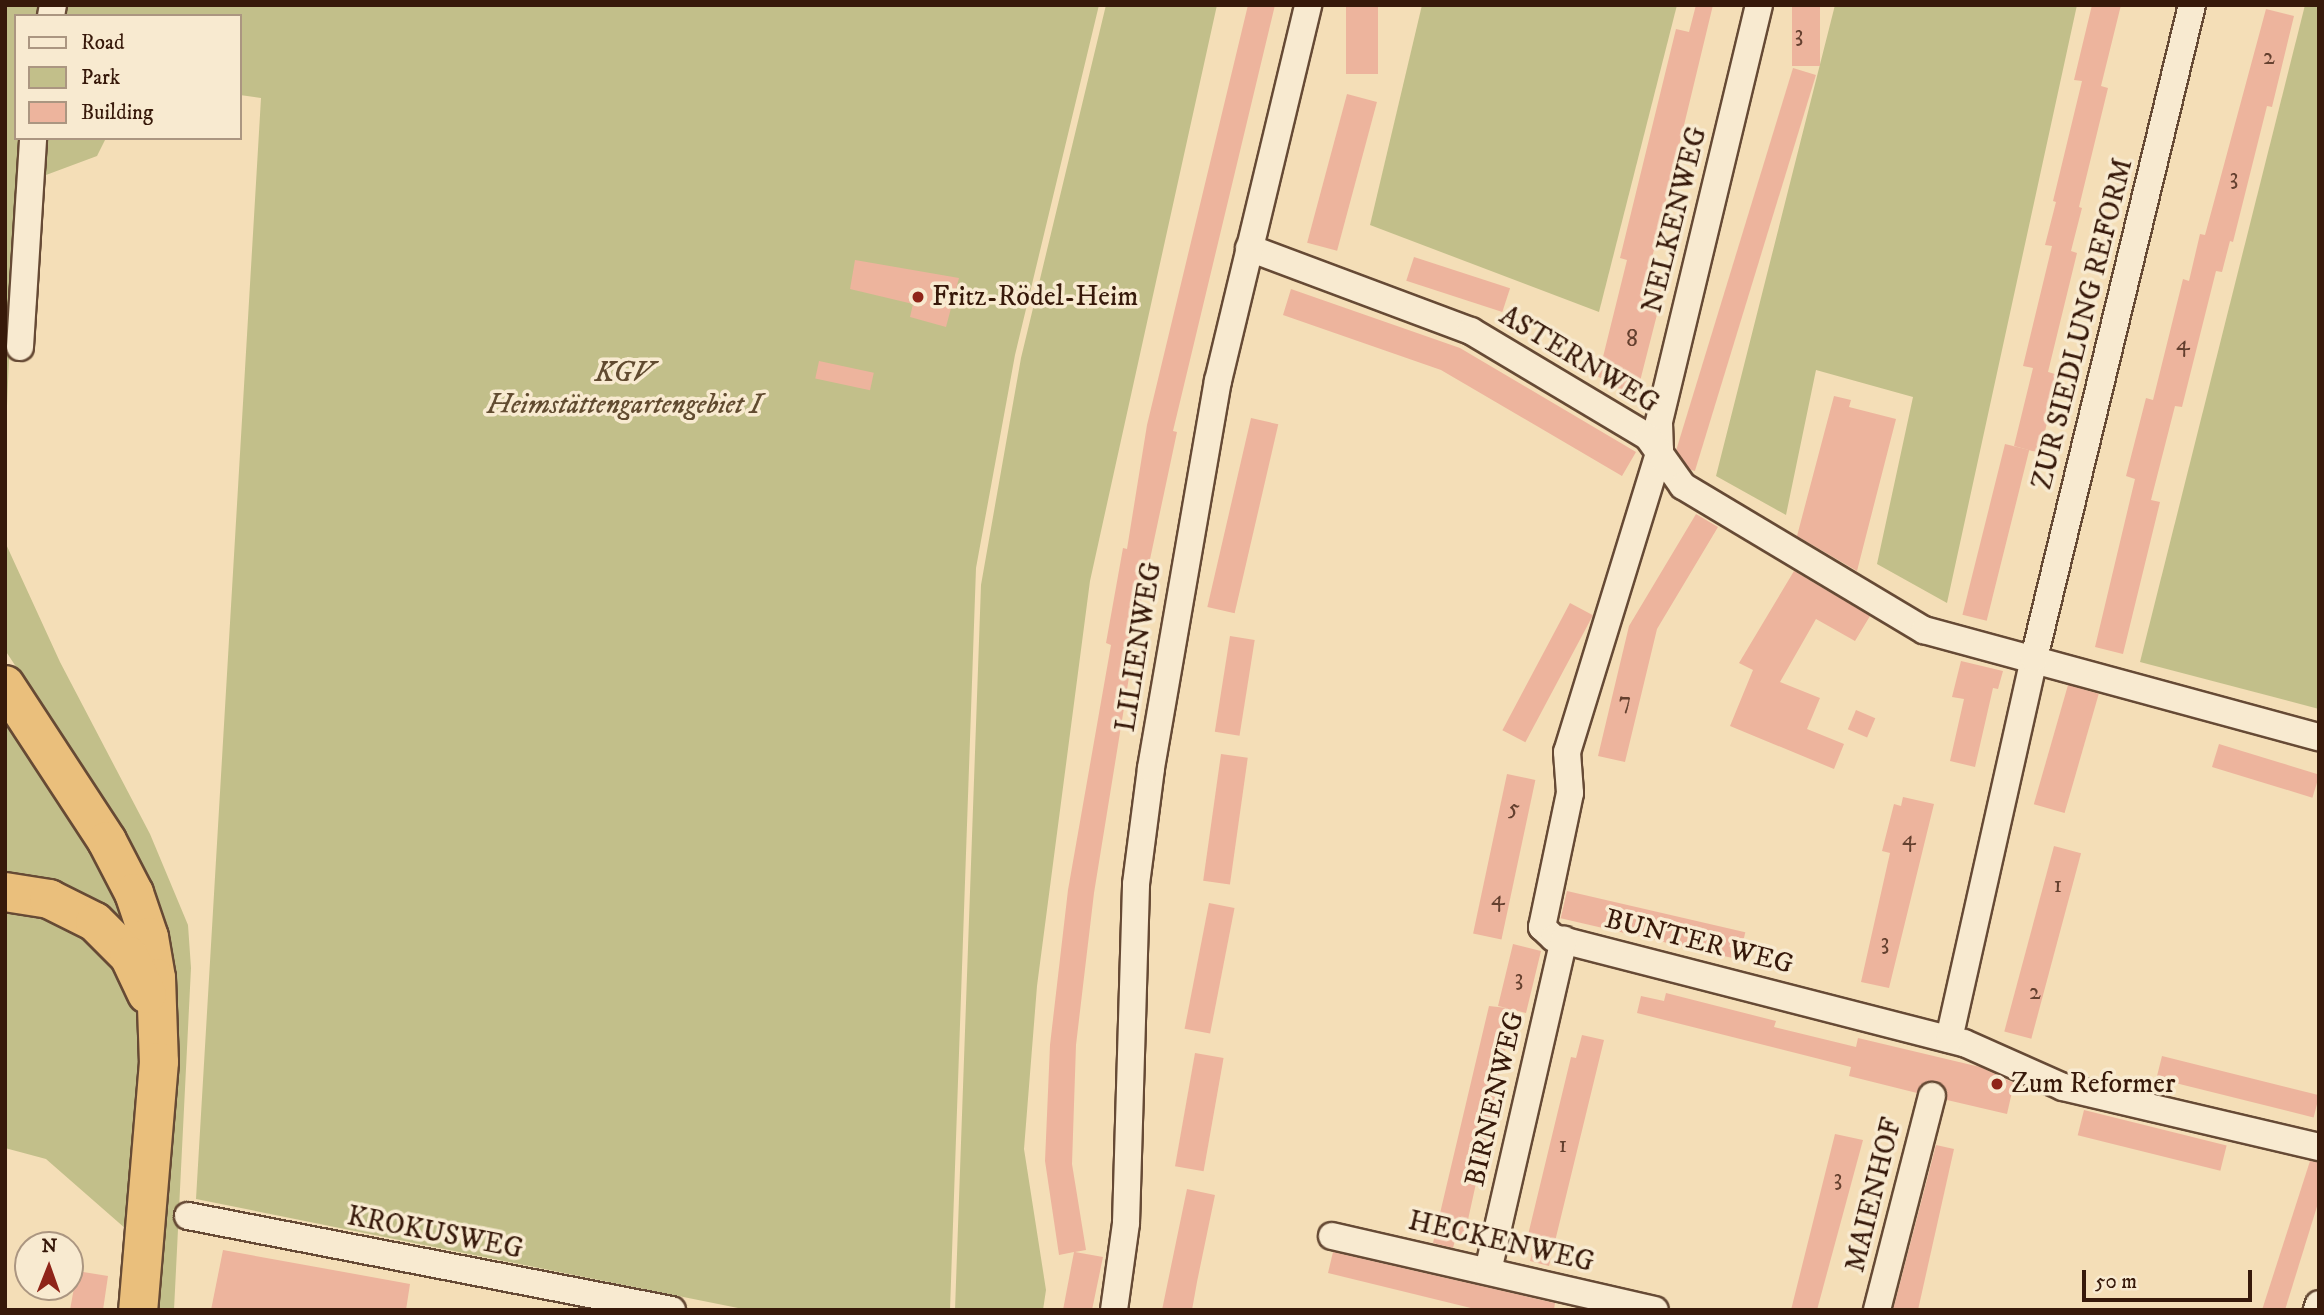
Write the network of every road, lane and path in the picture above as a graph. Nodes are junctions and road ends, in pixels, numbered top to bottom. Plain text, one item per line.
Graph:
1 (1308, 5) edge
2 (1759, 5) edge
3 (2192, 5) edge
4 (33, 140) edge
5 (1249, 248) junction
6 (20, 347) dead end
7 (1660, 450) junction
8 (2034, 658) junction
9 (5, 685) edge
10 (2319, 737) edge
11 (5, 892) edge
12 (1564, 940) junction
13 (159, 1038) junction
14 (1948, 1039) junction
15 (1933, 1096) dead end
16 (2319, 1147) edge
17 (188, 1216) dead end
18 (1332, 1236) dead end
19 (1488, 1271) junction
20 (2319, 1304) edge
21 (138, 1310) edge
22 (672, 1310) edge
23 (1114, 1310) edge
24 (1656, 1310) edge
25 (1877, 1310) edge
26 (2317, 1310) edge

1 - 5 street, LILIENWEG
2 - 7 street, NELKENWEG
3 - 8 street, ZUR SIEDLUNG REFORM
4 - 6 street
5 - 7 street, ASTERNWEG
5 - 23 street, LILIENWEG
7 - 8 street, ASTERNWEG
7 - 12 street, BUNTER WEG
8 - 10 street, ASTERNWEG
8 - 14 street, ZUR SIEDLUNG REFORM
9 - 13 highway
11 - 13 highway
12 - 14 street, BUNTER WEG
12 - 19 street, BIRNENWEG
13 - 21 highway
14 - 16 street, BUNTER WEG
15 - 25 street, MAIENHOF
17 - 22 street, KROKUSWEG
18 - 19 street, HECKENWEG
19 - 24 street, HECKENWEG
20 - 26 street

